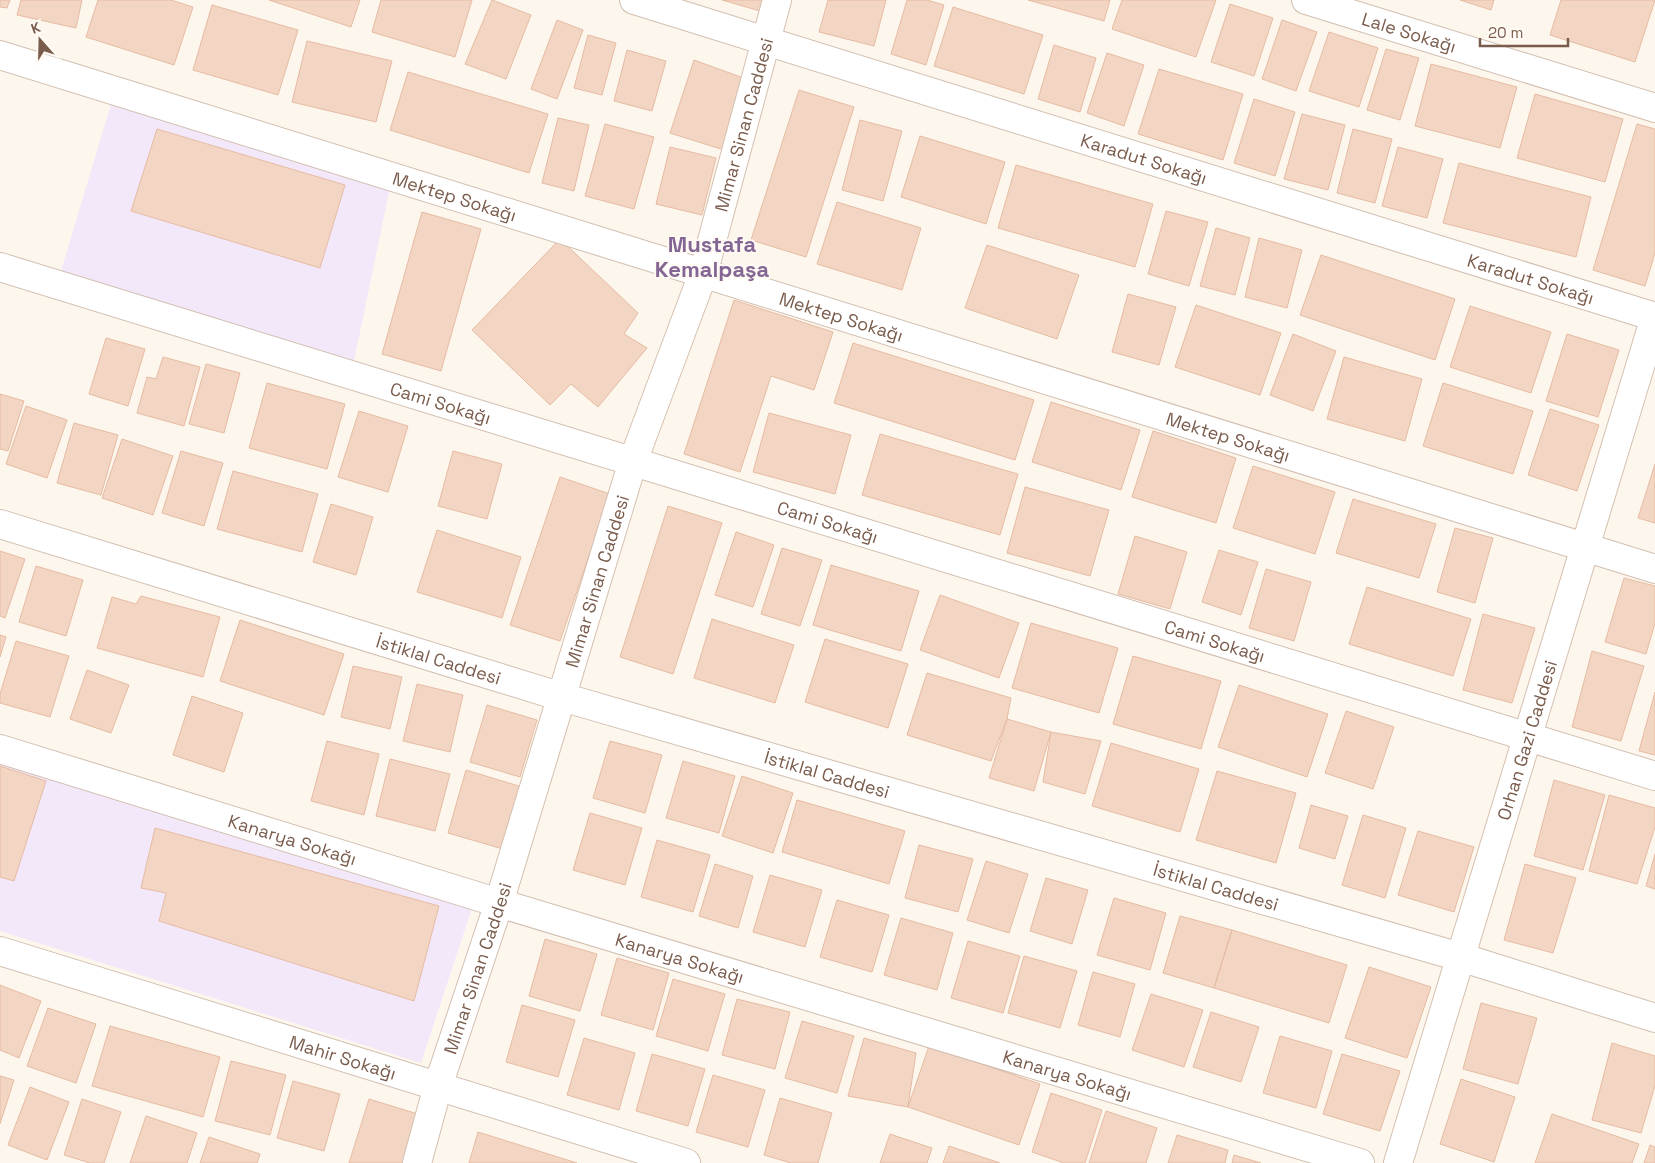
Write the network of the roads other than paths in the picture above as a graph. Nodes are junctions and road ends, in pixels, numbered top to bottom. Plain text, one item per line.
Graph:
1 (634, 0) edge
2 (777, 0) edge
3 (1306, 0) edge
4 (765, 41) junction
5 (0, 55) edge
6 (1655, 108) edge
7 (0, 267) edge
8 (702, 274) junction
9 (1655, 317) edge
10 (633, 461) junction
11 (0, 524) edge
12 (1586, 548) junction
13 (1655, 569) edge
14 (562, 697) junction
15 (1527, 735) junction
16 (0, 749) edge
17 (1655, 776) edge
18 (499, 903) junction
19 (0, 951) edge
20 (1460, 957) junction
21 (1655, 1018) edge
22 (438, 1086) junction
23 (417, 1163) edge
24 (686, 1163) edge
25 (1360, 1163) edge
26 (1398, 1163) edge

1 - 4 street, Karadut Sokağı
2 - 4 street, Mimar Sinan Caddesi
3 - 6 street, Lale Sokağı
4 - 8 street, Mimar Sinan Caddesi
4 - 9 street, Karadut Sokağı
5 - 8 street, Mektep Sokağı
7 - 10 street, Cami Sokağı
8 - 10 street, Mimar Sinan Caddesi
8 - 12 street, Mektep Sokağı
9 - 12 street, Orhan Gazi Caddesi
10 - 14 street, Mimar Sinan Caddesi
10 - 15 street, Cami Sokağı
11 - 14 street, İstiklal Caddesi
12 - 13 street, Mektep Sokağı
12 - 15 street, Orhan Gazi Caddesi
14 - 18 street, Mimar Sinan Caddesi
14 - 20 street, İstiklal Caddesi
15 - 17 street, Cami Sokağı
15 - 20 street, Orhan Gazi Caddesi
16 - 18 street, Kanarya Sokağı
18 - 22 street, Mimar Sinan Caddesi
18 - 25 street, Kanarya Sokağı
19 - 22 street, Mahir Sokağı
20 - 21 street, İstiklal Caddesi
20 - 26 street, Orhan Gazi Caddesi
22 - 23 street, Mimar Sinan Caddesi
22 - 24 street, Mahir Sokağı

